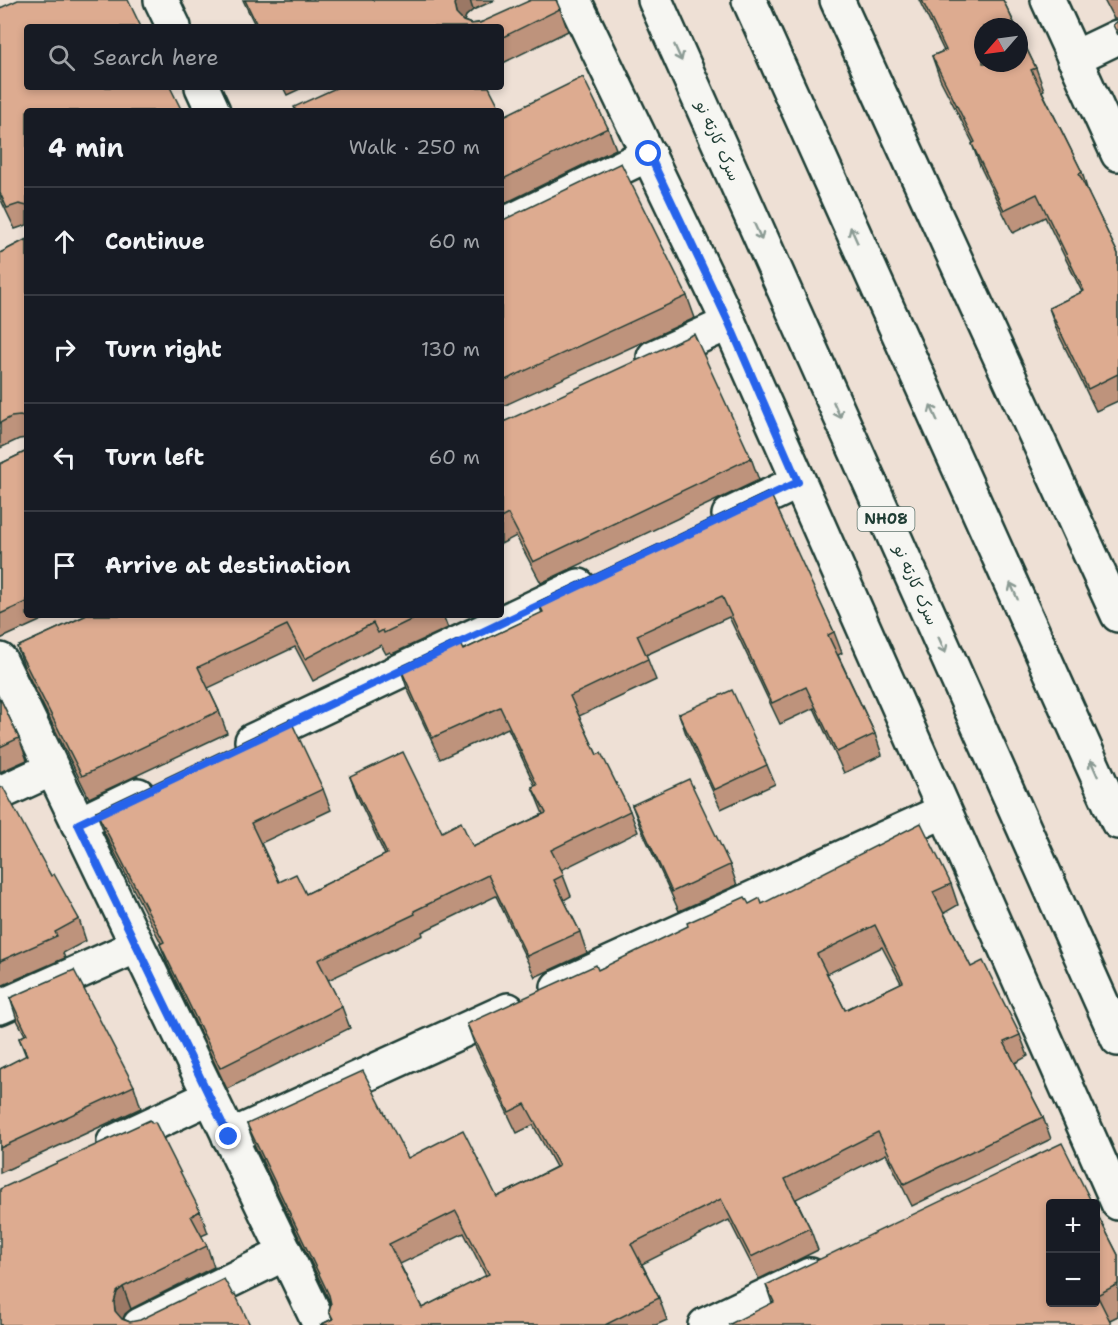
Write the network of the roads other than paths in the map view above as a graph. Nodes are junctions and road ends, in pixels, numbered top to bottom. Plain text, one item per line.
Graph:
1 (161, 0) edge
2 (574, 0) edge
3 (655, 0) edge
4 (749, 0) edge
5 (837, 0) edge
6 (1048, 0) edge
7 (173, 24) edge
8 (1118, 37) edge
9 (1074, 58) junction
10 (203, 90) edge
11 (212, 108) edge
12 (649, 154) junction
13 (1118, 154) edge
14 (504, 225) edge
15 (729, 323) junction
16 (631, 368) edge
17 (798, 482) junction
18 (701, 528) edge
19 (604, 574) edge
20 (1118, 615) edge
21 (7, 657) edge
22 (229, 752) edge
23 (52, 769) junction
24 (164, 783) edge
25 (0, 793) edge
26 (944, 812) junction
27 (1118, 822) edge
28 (78, 824) junction
29 (137, 946) junction
30 (0, 1007) edge
31 (1118, 1039) edge
32 (210, 1097) junction
33 (229, 1137) junction
34 (84, 1155) edge
35 (1118, 1203) edge
36 (285, 1253) junction
37 (834, 1264) edge
38 (140, 1325) edge
39 (320, 1325) edge
40 (705, 1325) edge

1 - 7 main road
2 - 12 main road
3 -> 31 main road, سرک کارته نو / NH08
27 -> 4 main road
5 - 20 main road
6 - 9 main road
8 - 9 main road
9 - 13 main road
10 - 11 main road
12 - 14 main road
12 - 15 main road
15 - 16 main road
15 - 17 main road
17 - 18 main road
17 - 26 main road
19 - 22 main road
21 - 23 main road
23 - 25 main road
23 - 28 main road
24 - 28 main road
26 - 33 main road
26 - 35 main road
28 - 29 main road
29 - 30 main road
29 - 32 main road
32 - 33 main road
32 - 34 main road
33 - 36 main road
36 - 38 main road
36 - 39 main road
37 - 40 main road

